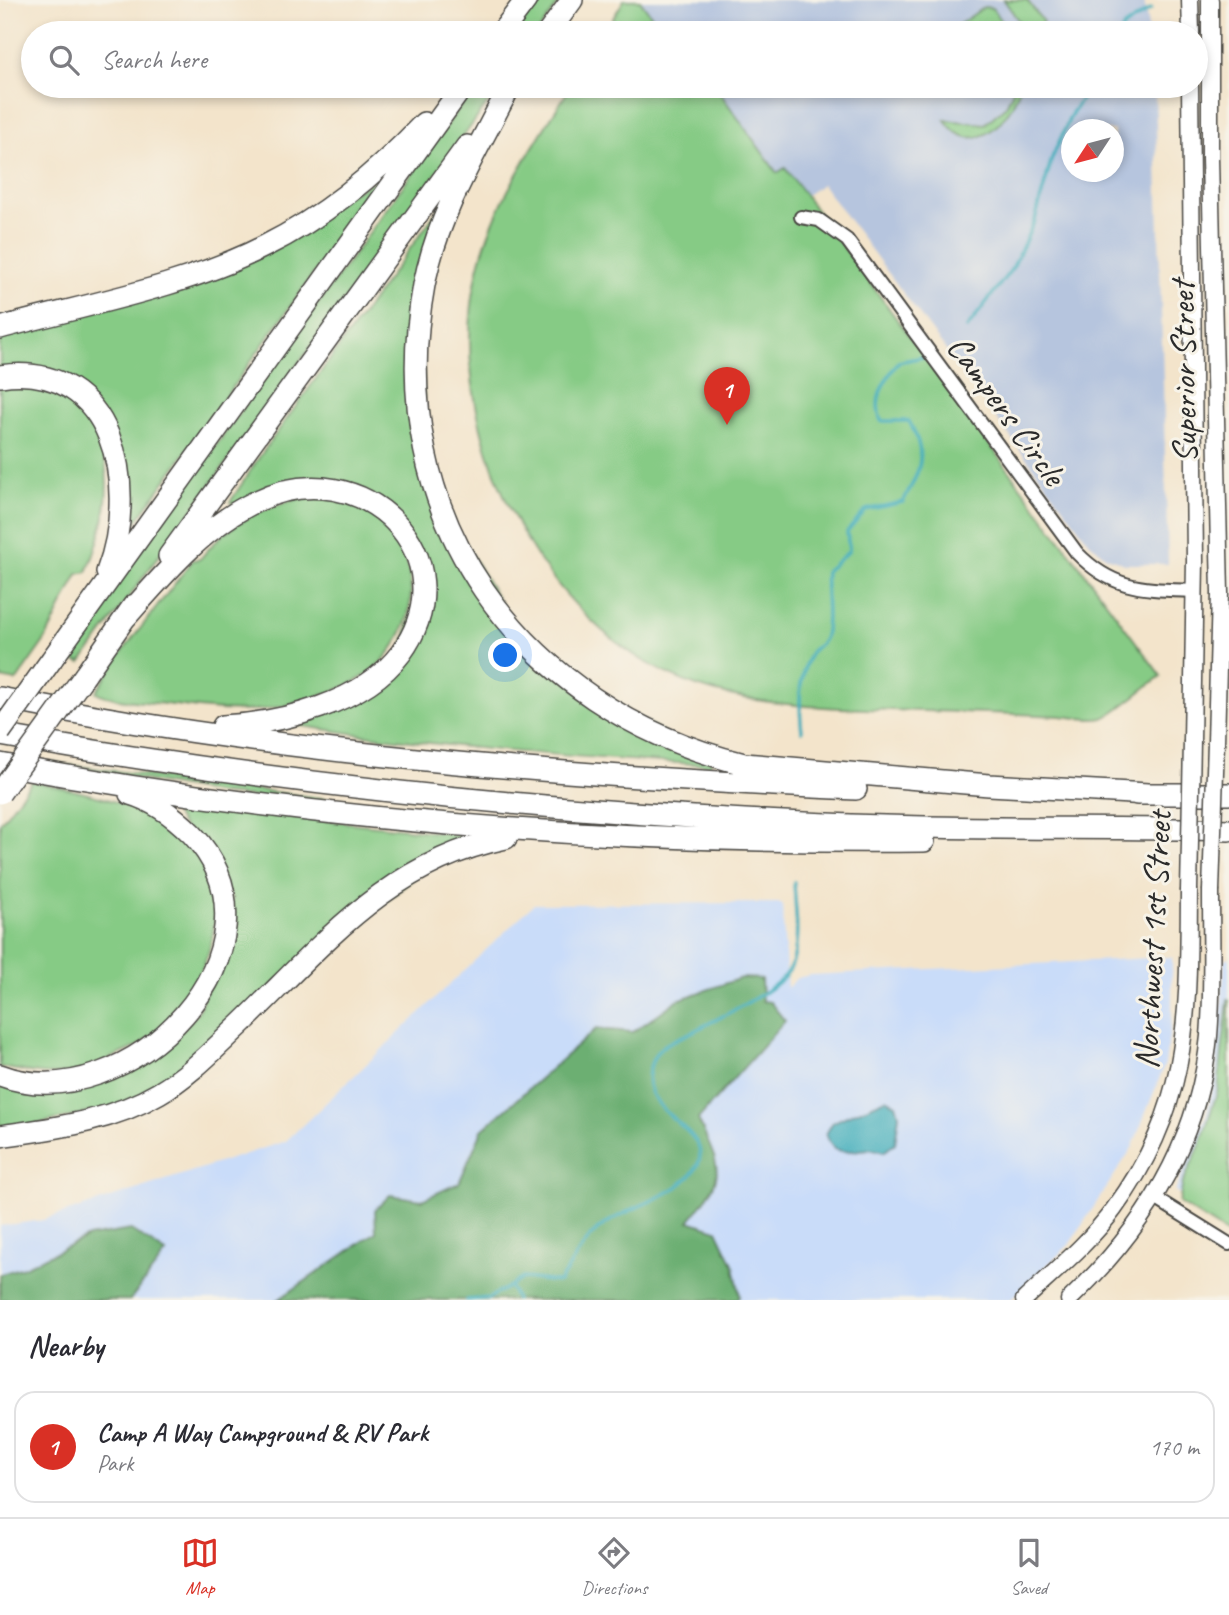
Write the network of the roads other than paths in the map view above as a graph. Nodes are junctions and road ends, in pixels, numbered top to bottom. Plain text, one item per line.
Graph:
1 (526, 0) edge
2 (572, 0) edge
3 (1190, 0) edge
4 (1210, 0) edge
5 (510, 21) edge
6 (557, 21) edge
7 (1191, 21) edge
8 (449, 98) edge
9 (452, 98) edge
10 (501, 98) edge
11 (504, 98) edge
12 (1190, 98) edge
13 (800, 217) dead end
14 (0, 328) edge
15 (0, 376) edge
16 (1195, 591) junction
17 (1224, 593) edge
18 (93, 603) junction
19 (126, 617) junction
20 (0, 698) edge
21 (155, 724) junction
22 (0, 733) edge
23 (1192, 741) joint
24 (1216, 742) joint
25 (0, 764) edge
26 (92, 781) junction
27 (0, 793) edge
28 (1148, 794) junction
29 (1229, 794) edge
30 (1132, 830) junction
31 (1229, 830) edge
32 (564, 835) junction
33 (0, 1075) edge
34 (0, 1136) edge
35 (1155, 1198) junction
36 (1229, 1244) edge
37 (1024, 1300) edge
38 (1069, 1300) edge

1 - 5 highway
2 - 6 highway
3 - 7 main road
4 - 17 main road, Superior Street
8 - 14 highway
9 - 18 highway
10 - 19 highway
11 - 28 highway
12 - 16 main road, Superior Street
13 - 16 street, Campers Circle
15 - 18 highway
16 - 17 main road
16 - 23 main road, Superior Street
17 - 24 main road, Superior Street
18 - 22 highway, bridge
19 - 21 highway
19 - 27 highway, bridge
20 - 21 highway
21 - 28 highway
22 - 30 highway
23 - 37 main road, Northwest 1st Street, bridge
24 - 35 main road, Northwest 1st Street, bridge
25 - 26 highway
26 - 32 highway
26 - 33 highway
28 - 29 highway
30 - 31 highway
30 - 32 highway
32 - 34 highway
35 - 36 street
35 - 38 main road, Northwest 1st Street

